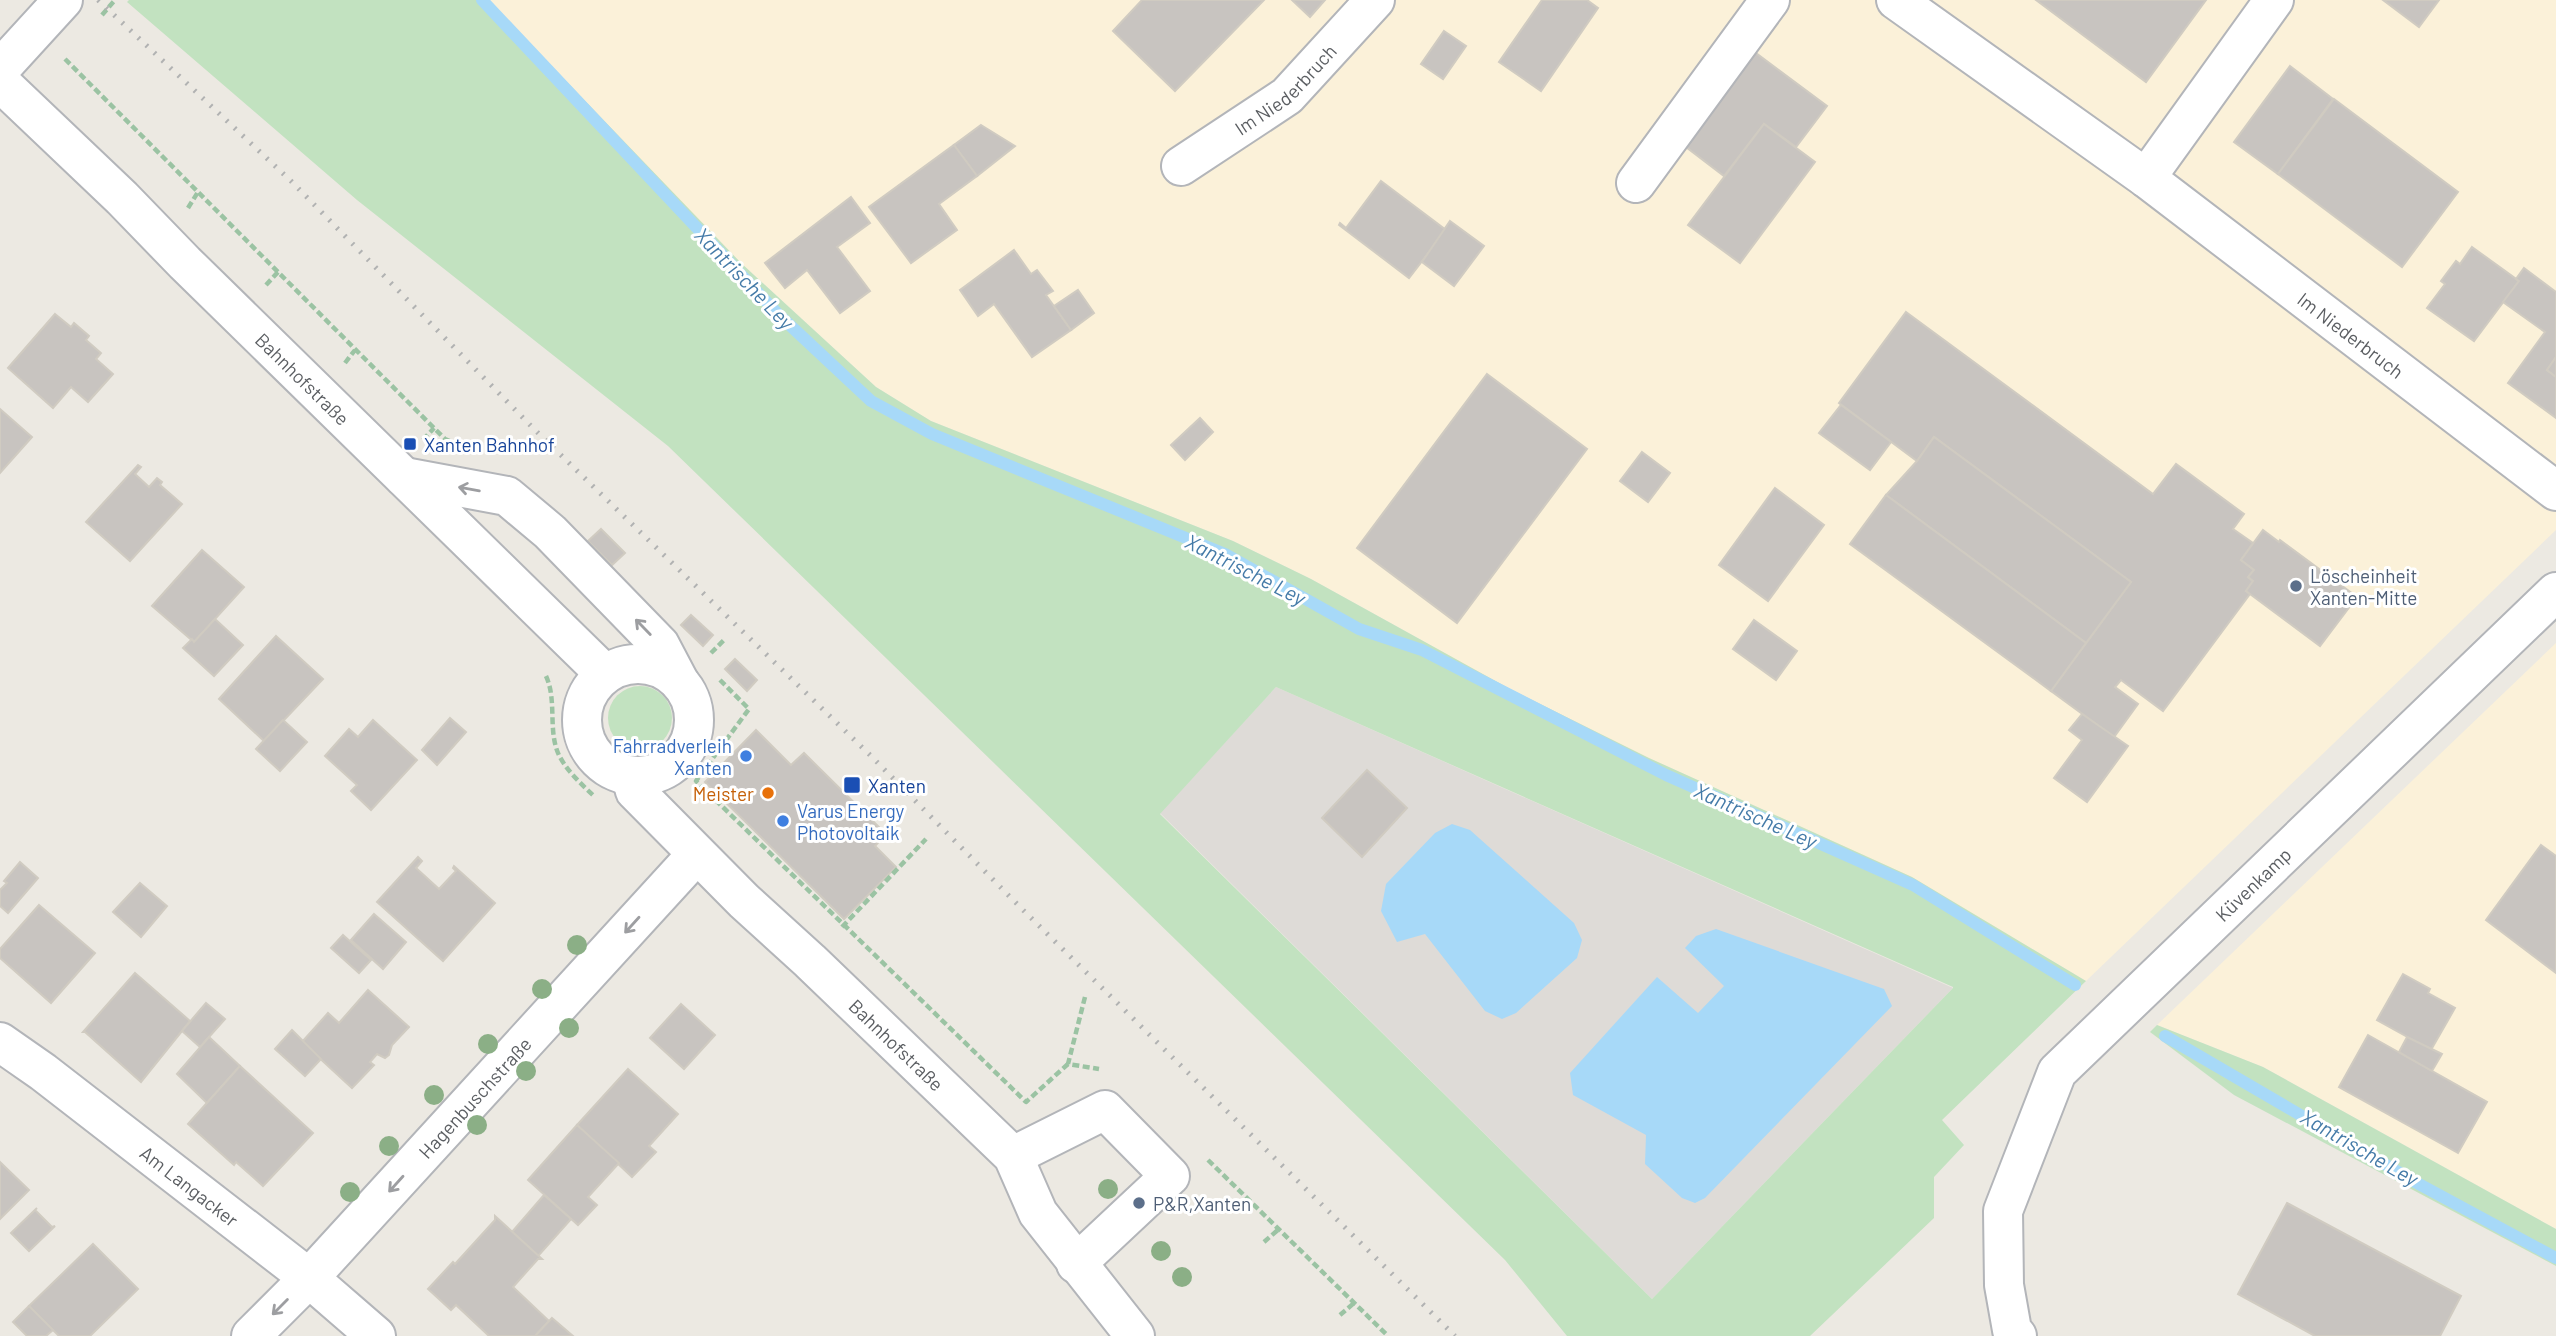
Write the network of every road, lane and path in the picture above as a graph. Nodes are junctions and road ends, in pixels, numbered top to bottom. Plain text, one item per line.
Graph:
1 (63, 0) edge
2 (115, 0) edge
3 (1375, 0) edge
4 (1770, 0) edge
5 (1896, 0) edge
6 (2274, 0) edge
7 (107, 9) dead end
8 (65, 59) dead end
9 (0, 69) edge
10 (0, 82) edge
11 (1181, 166) dead end
12 (2146, 178) junction
13 (1636, 183) dead end
14 (198, 192) junction
15 (188, 208) dead end
16 (278, 272) junction
17 (266, 285) dead end
18 (355, 350) junction
19 (344, 364) dead end
20 (433, 428) junction
21 (422, 442) dead end
22 (456, 443) dead end
23 (404, 477) junction
24 (2556, 491) edge
25 (2556, 592) edge
26 (541, 668) dead end
27 (605, 674) junction
28 (696, 677) junction
29 (631, 776) junction
30 (597, 799) dead end
31 (926, 839) dead end
32 (696, 855) junction
33 (843, 926) junction
34 (810, 961) junction
35 (1086, 997) dead end
36 (0, 1042) edge
37 (1068, 1065) junction
38 (1104, 1070) dead end
39 (1203, 1155) dead end
40 (1013, 1156) junction
41 (1279, 1229) junction
42 (1264, 1242) dead end
43 (1076, 1264) junction
44 (309, 1278) junction
45 (1354, 1303) junction
46 (1340, 1315) dead end
47 (251, 1336) edge
48 (376, 1336) edge
49 (1135, 1336) edge
50 (1388, 1336) edge
51 (2017, 1336) edge

1 - 9 street
2 - 7 path
3 - 11 street, Im Niederbruch
4 - 13 street
5 - 12 street, Im Niederbruch
6 - 12 street
8 - 14 path
10 - 23 street, Bahnhofstraße
12 - 24 street, Im Niederbruch
14 - 15 path
14 - 16 path
16 - 17 path
16 - 18 path
18 - 19 path
18 - 20 path
20 - 21 path
20 - 22 path
23 - 27 street, Bahnhofstraße
28 -> 23 street
25 - 51 street, Küvenkamp
26 - 30 path
27 - 28 street
27 - 29 street
28 - 29 street
28 - 33 path
29 - 32 street, Bahnhofstraße
31 - 33 path
32 - 34 street, Bahnhofstraße
32 -> 44 street, Hagenbuschstraße
33 - 34 path
33 - 37 path
34 - 40 street, Bahnhofstraße
35 - 37 path
36 - 44 street, Am Langacker
37 - 38 path
39 - 41 path
40 - 43 street, Bahnhofstraße
40 - 43 street
41 - 42 path
41 - 45 path
43 - 49 street, Bahnhofstraße
44 -> 47 street, Hagenbuschstraße
44 - 48 street, Am Langacker
45 - 46 path
45 - 50 path

